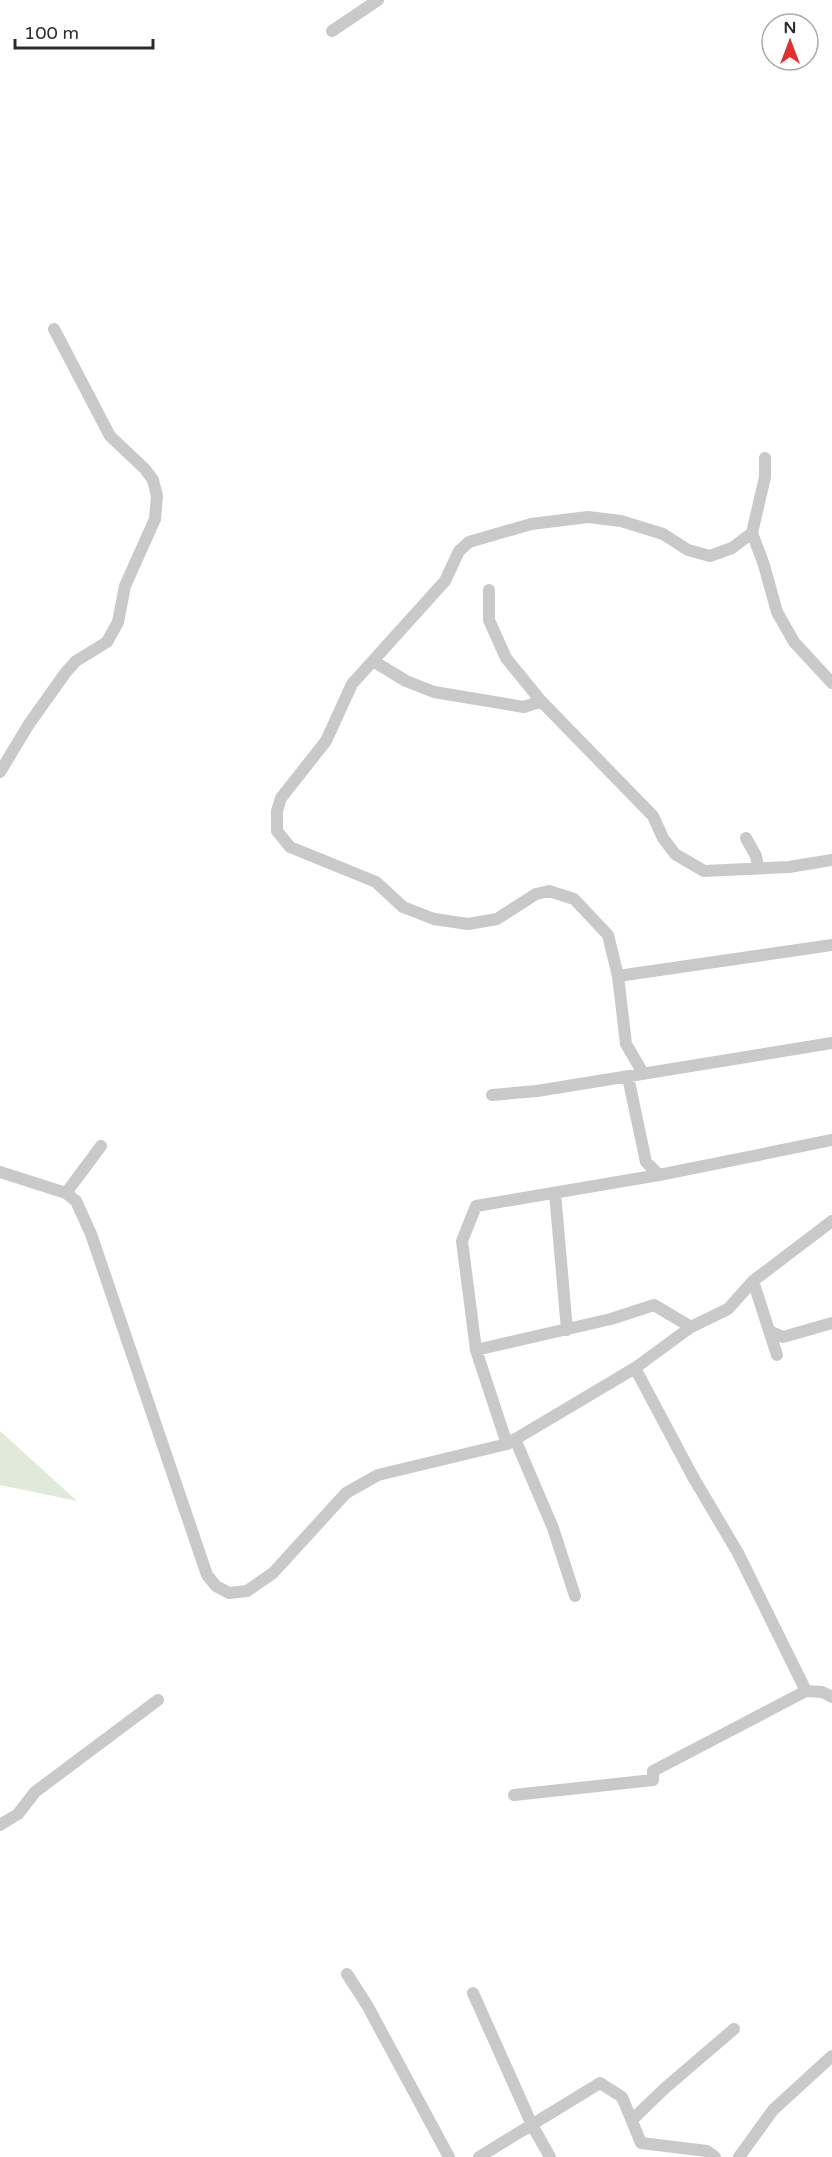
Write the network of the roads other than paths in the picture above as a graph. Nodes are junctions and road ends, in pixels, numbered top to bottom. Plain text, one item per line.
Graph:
1 (378, 0) edge
2 (332, 32) dead end
3 (54, 329) dead end
4 (765, 458) dead end
5 (752, 533) junction
6 (489, 590) dead end
7 (373, 661) junction
8 (832, 683) edge
9 (541, 701) junction
10 (0, 772) edge
11 (746, 838) dead end
12 (832, 860) edge
13 (758, 867) junction
14 (832, 945) edge
15 (618, 976) junction
16 (832, 1043) edge
17 (643, 1072) junction
18 (628, 1077) junction
19 (492, 1095) dead end
20 (832, 1140) edge
21 (101, 1146) dead end
22 (0, 1172) edge
23 (659, 1175) junction
24 (66, 1193) junction
25 (555, 1193) junction
26 (832, 1221) edge
27 (753, 1281) junction
28 (832, 1323) edge
29 (691, 1327) junction
30 (567, 1329) junction
31 (770, 1332) junction
32 (476, 1350) junction
33 (777, 1355) dead end
34 (635, 1368) junction
35 (511, 1441) junction
36 (575, 1596) dead end
37 (806, 1691) junction
38 (832, 1697) edge
39 (158, 1700) dead end
40 (514, 1795) dead end
41 (0, 1825) edge
42 (347, 1974) dead end
43 (473, 1993) dead end
44 (734, 2029) dead end
45 (832, 2056) edge
46 (632, 2120) junction
47 (531, 2125) junction
48 (449, 2157) edge
49 (479, 2157) edge
50 (550, 2157) edge
51 (716, 2157) edge
52 (739, 2157) edge

1 - 2 street
3 - 10 street
4 - 5 street
5 - 7 street
5 - 8 street
6 - 9 street
7 - 9 street
7 - 15 street
9 - 13 street
11 - 13 street
12 - 13 street
14 - 15 street
15 - 17 street
16 - 17 street
17 - 18 street
18 - 19 street
18 - 23 street
20 - 23 street
21 - 24 street
22 - 24 street
23 - 25 street
24 - 35 street
25 - 30 street
25 - 32 street
26 - 27 street
27 - 29 street
27 - 31 street
28 - 31 street
29 - 30 street
29 - 34 street
30 - 32 street
31 - 33 street
32 - 35 street
34 - 35 street
34 - 37 street
35 - 36 street
37 - 38 street
37 - 40 street
39 - 41 street
42 - 48 street
43 - 47 street
44 - 46 street
45 - 52 street
46 - 47 street
46 - 51 street
47 - 49 street
47 - 50 street

